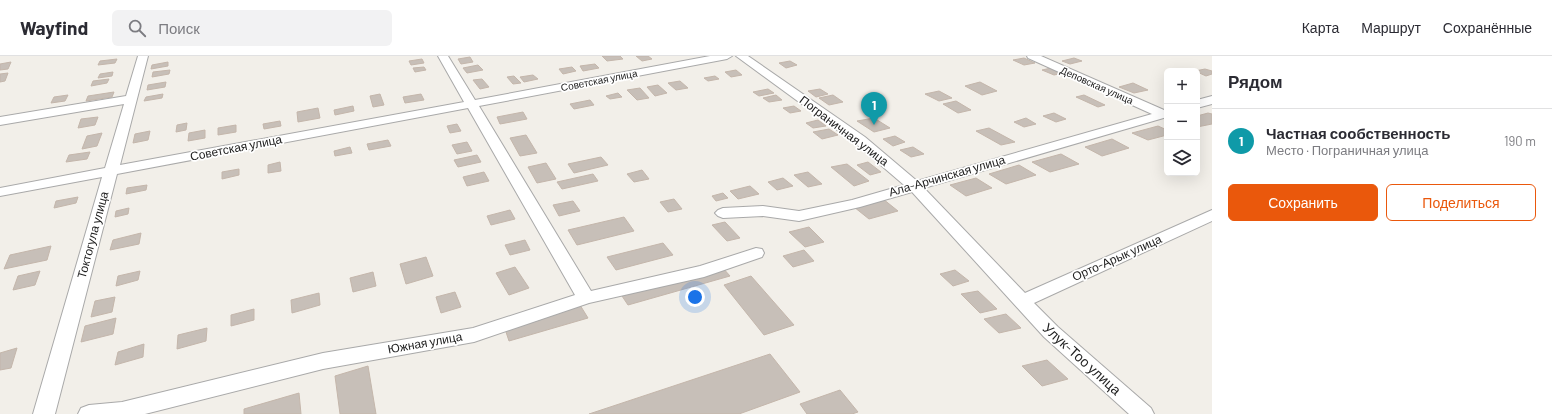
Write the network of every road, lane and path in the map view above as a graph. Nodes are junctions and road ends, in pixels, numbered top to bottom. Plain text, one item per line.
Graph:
1 (143, 56) edge
2 (442, 56) edge
3 (727, 56) edge
4 (740, 56) edge
5 (1032, 56) edge
6 (132, 98) junction
7 (1212, 100) edge
8 (1200, 103) edge
9 (471, 104) junction
10 (1164, 113) edge
11 (1164, 113) edge
12 (0, 121) edge
13 (111, 172) junction
14 (913, 185) junction
15 (0, 192) edge
16 (723, 213) dead end
17 (1212, 215) edge
18 (756, 253) dead end
19 (586, 298) junction
20 (1022, 302) junction
21 (44, 414) edge
22 (89, 414) edge
23 (1143, 414) edge

1 - 6 street, Токтогула улица
2 - 9 street
3 - 9 street, Советская улица
4 - 14 street, Пограничная улица
5 - 11 street, Деповская улица
6 - 12 street
6 - 13 street, Токтогула улица
7 - 8 street
9 - 13 street, Советская улица
9 - 19 street
10 - 14 street, Ала-Арчинская улица
13 - 15 street, Советская улица
13 - 21 street, Токтогула улица
14 - 16 street, Ала-Арчинская улица
14 - 20 street, Пограничная улица
17 - 20 street, Орто-Арык улица
18 - 19 street, Южная улица
19 - 22 street, Южная улица
20 - 23 street, Улук-Тоо улица

